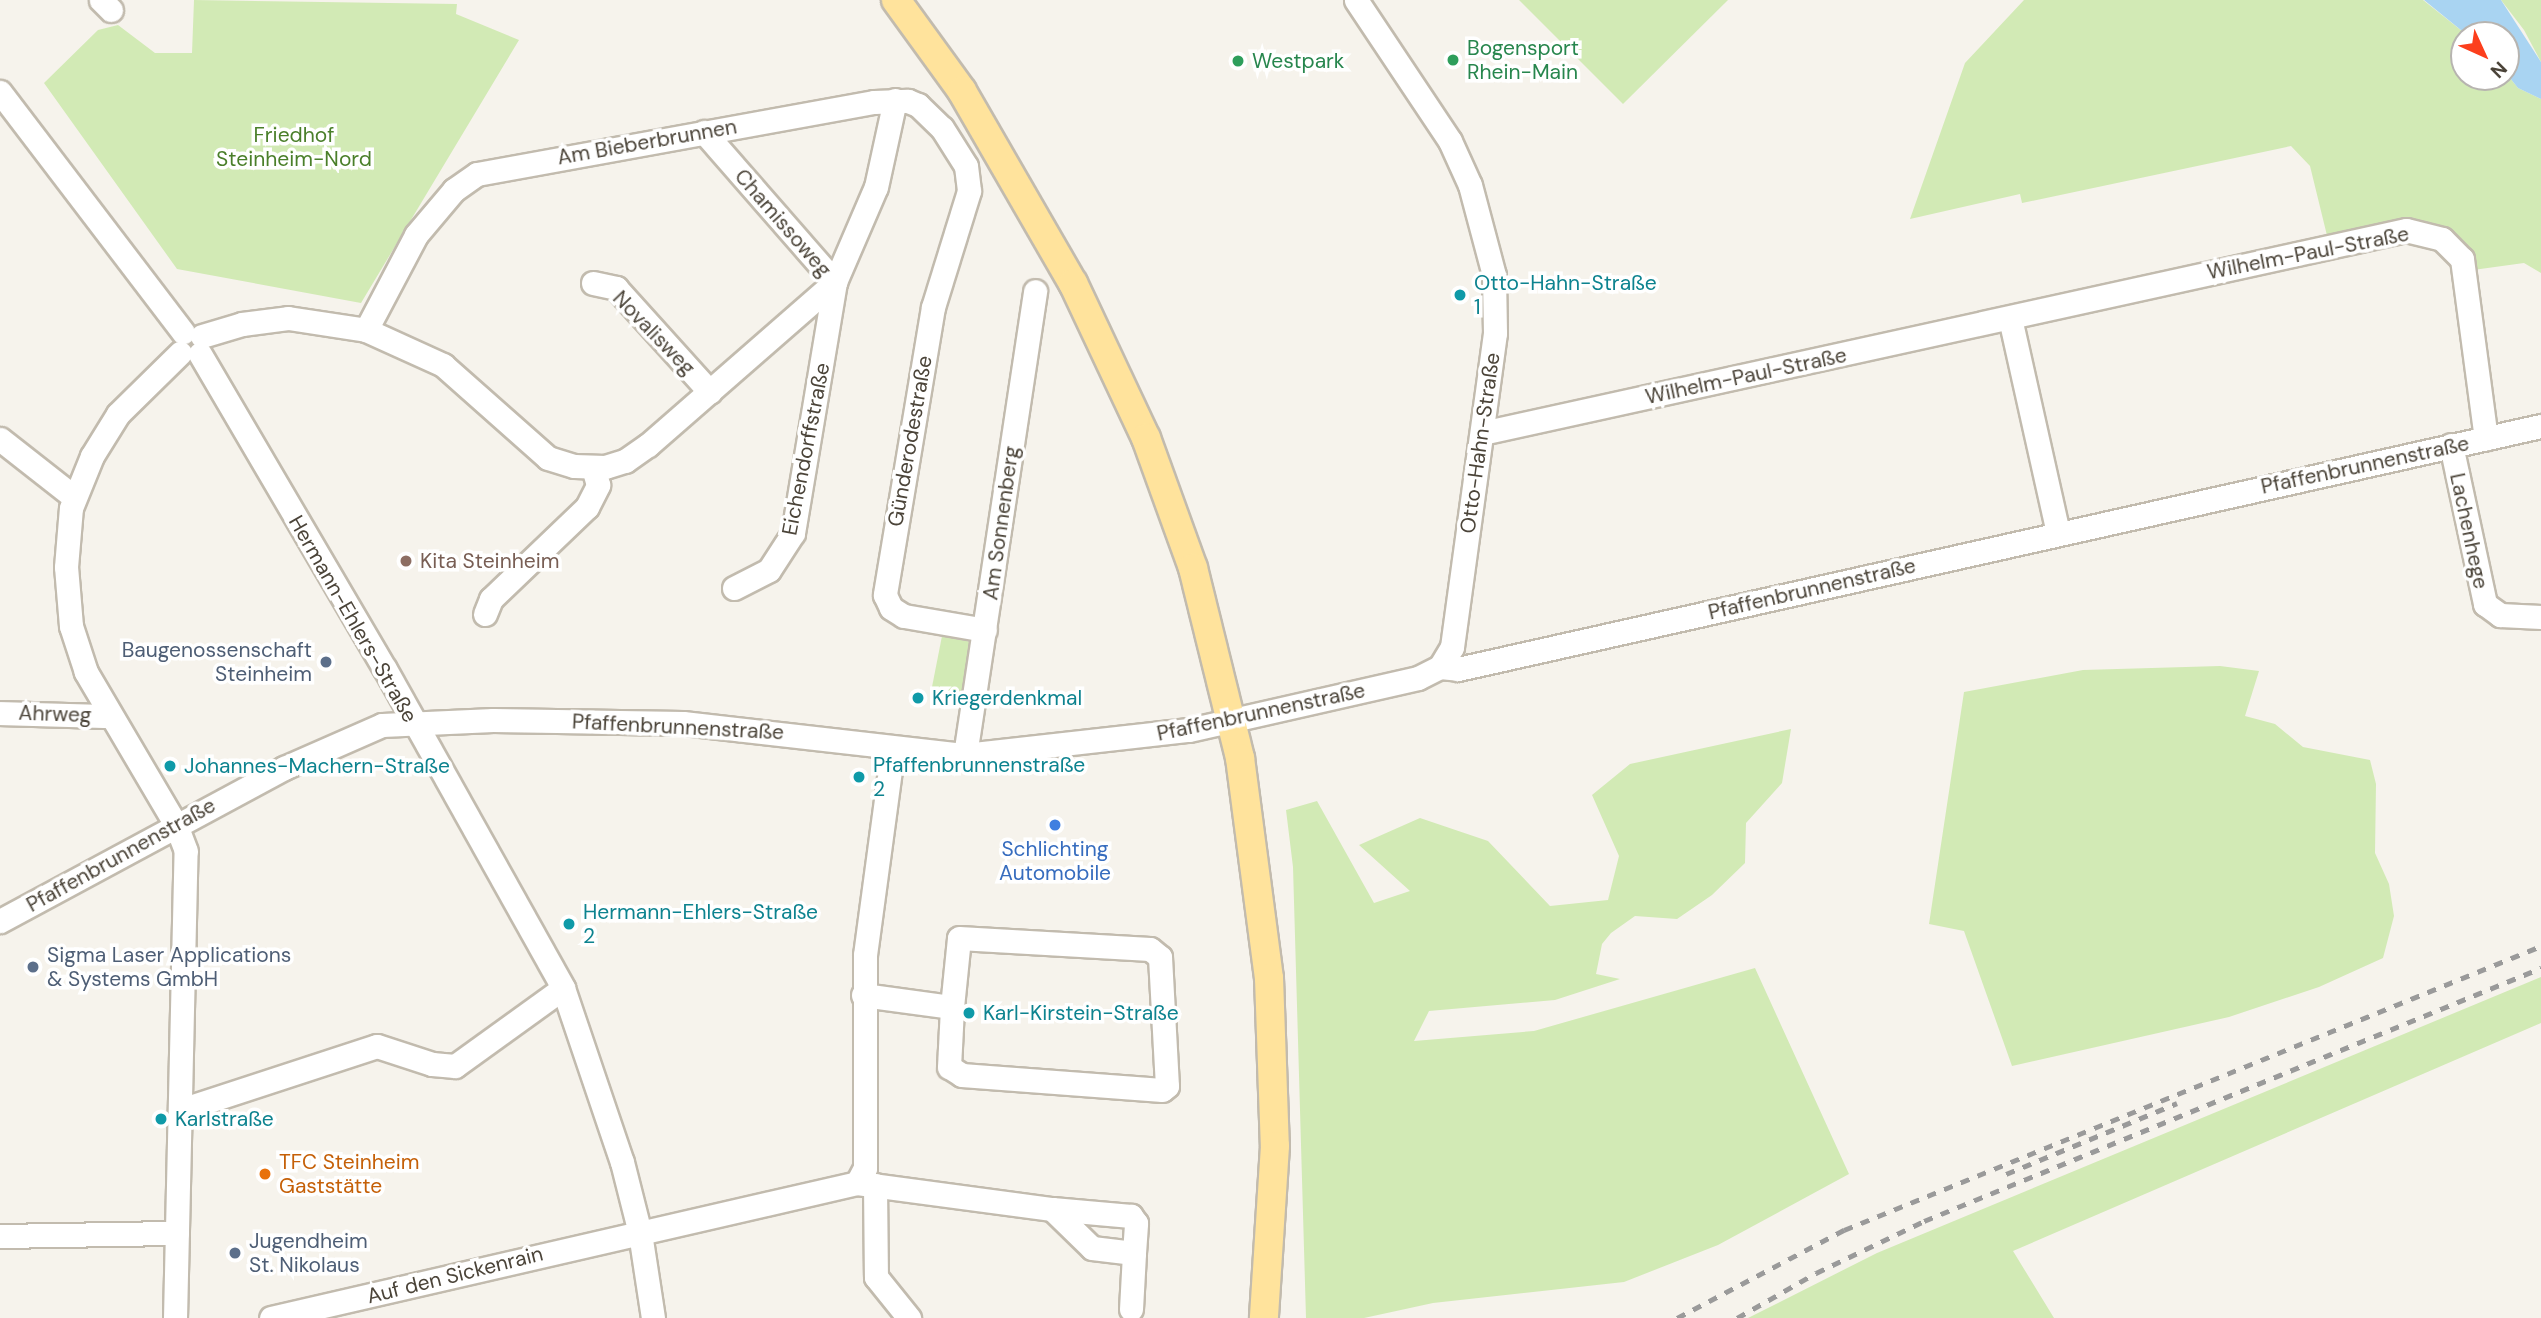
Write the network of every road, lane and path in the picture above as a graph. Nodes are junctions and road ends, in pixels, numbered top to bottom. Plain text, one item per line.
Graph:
1 (896, 0) edge
2 (1356, 0) edge
3 (0, 92) edge
4 (895, 100) junction
5 (704, 132) junction
6 (835, 282) junction
7 (593, 283) dead end
8 (1035, 291) dead end
9 (2011, 318) junction
10 (366, 330) junction
11 (191, 344) junction
12 (710, 392) junction
13 (2541, 426) edge
14 (1482, 433) junction
15 (2486, 438) junction
16 (0, 439) edge
17 (2451, 445) junction
18 (593, 468) junction
19 (74, 497) junction
20 (2058, 533) junction
21 (734, 589) dead end
22 (485, 614) dead end
23 (2541, 617) edge
24 (985, 630) junction
25 (1440, 667) junction
26 (0, 713) edge
27 (110, 716) junction
28 (1233, 722) junction
29 (412, 723) junction
30 (893, 748) junction
31 (965, 755) junction
32 (176, 825) junction
33 (0, 921) edge
34 (563, 988) junction
35 (863, 995) junction
36 (952, 1007) junction
37 (181, 1110) junction
38 (867, 1184) junction
39 (1052, 1209) junction
40 (177, 1233) junction
41 (640, 1233) junction
42 (0, 1236) edge
43 (1134, 1254) junction
44 (1131, 1309) dead end
45 (176, 1318) edge
46 (271, 1318) edge
47 (653, 1318) edge
48 (909, 1318) edge
49 (1264, 1318) edge

1 - 28 main road
2 - 14 street, Otto-Hahn-Straße
3 - 11 street, Hermann-Ehlers-Straße
4 - 5 street, Am Bieberbrunnen
4 - 6 street
4 - 24 street, Günderodestraße
5 - 6 street, Chamissoweg
5 - 10 street, Am Bieberbrunnen
6 - 12 street
6 - 21 street, Eichendorffstraße
7 - 12 street, Novalisweg
8 - 24 street, Am Sonnenberg
9 - 14 street, Wilhelm-Paul-Straße
9 - 15 street, Wilhelm-Paul-Straße
9 - 20 street
10 - 11 street
10 - 18 street
11 - 19 street
11 - 29 street, Hermann-Ehlers-Straße
12 - 18 street
13 - 15 street, Pfaffenbrunnenstraße
14 - 25 street, Otto-Hahn-Straße
15 - 17 street, Pfaffenbrunnenstraße
16 - 19 street
17 - 20 street, Pfaffenbrunnenstraße
17 - 23 street, Lachenhege
18 - 22 street
19 - 27 street
20 - 25 street, Pfaffenbrunnenstraße
24 - 31 street, Am Sonnenberg
25 - 28 street, Pfaffenbrunnenstraße
26 - 27 street, Ahrweg
27 - 32 street
28 - 31 street, Pfaffenbrunnenstraße
28 - 49 main road
29 - 30 street, Pfaffenbrunnenstraße
29 - 32 street, Pfaffenbrunnenstraße
29 - 34 street, Hermann-Ehlers-Straße
30 - 31 street, Pfaffenbrunnenstraße
30 - 35 street
32 - 33 street, Pfaffenbrunnenstraße
32 - 37 street
34 - 37 street
34 - 41 street, Hermann-Ehlers-Straße
35 - 36 street
35 - 38 street
36 - 36 street
37 - 40 street
38 - 39 street
38 - 41 street
38 - 48 street
39 - 43 street
39 - 43 street
40 - 42 street
40 - 45 street
41 - 46 street, Auf den Sickenrain
41 - 47 street, Hermann-Ehlers-Straße
43 - 44 street

